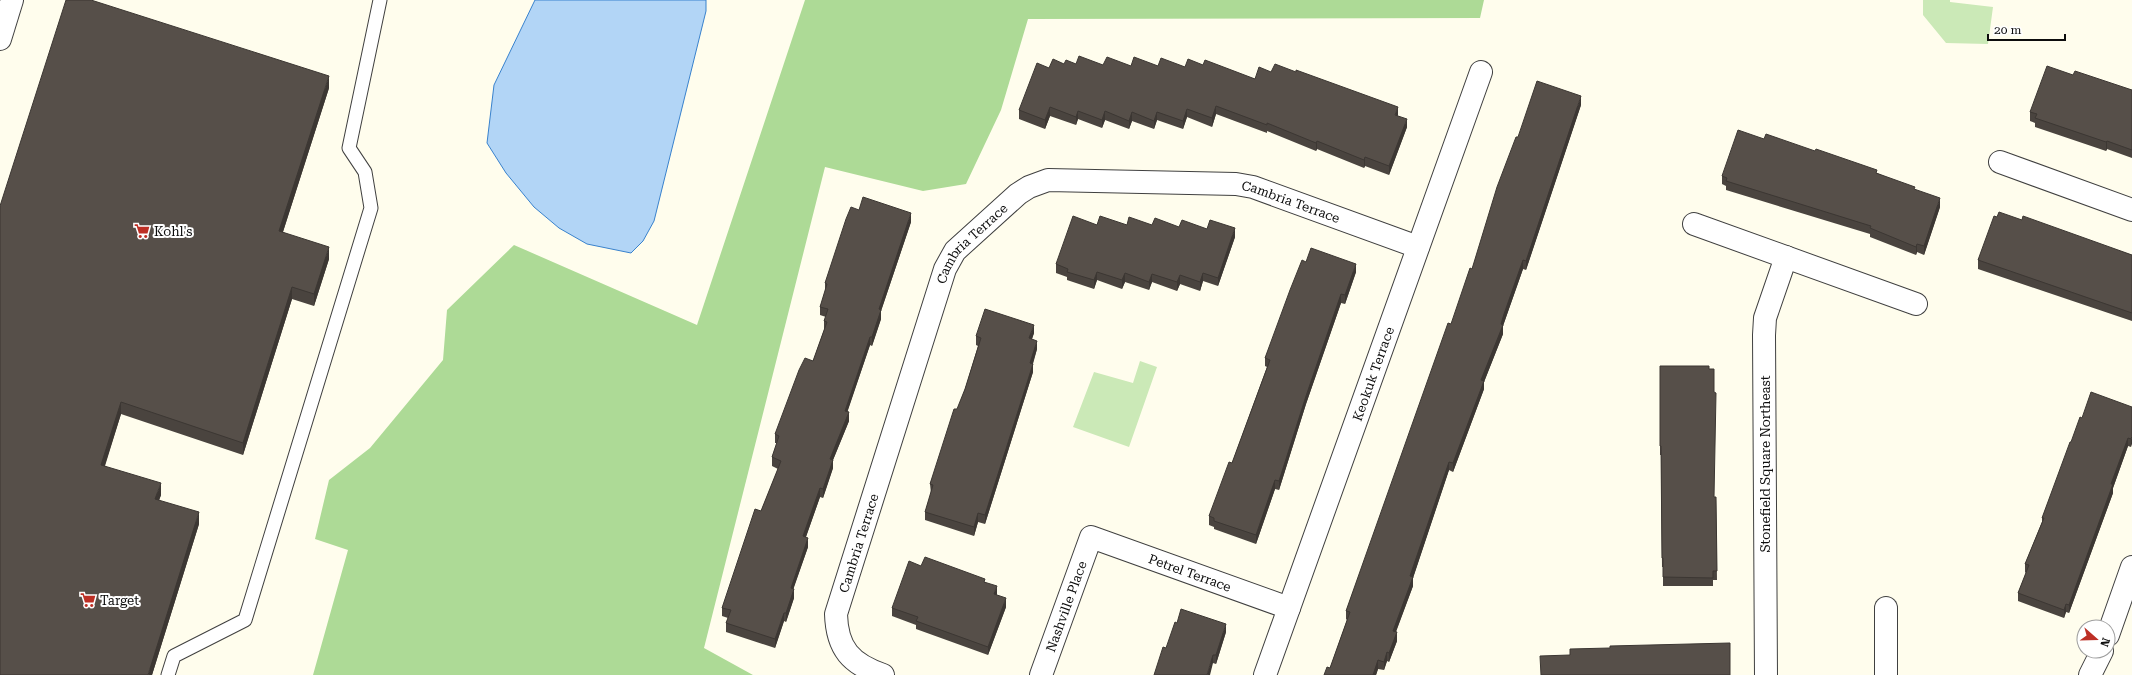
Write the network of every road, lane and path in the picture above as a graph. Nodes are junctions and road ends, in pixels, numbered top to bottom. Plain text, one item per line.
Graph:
1 (12, 0) edge
2 (380, 0) edge
3 (0, 39) edge
4 (1481, 72) dead end
5 (2000, 162) dead end
6 (2132, 210) edge
7 (1694, 224) dead end
8 (1418, 247) junction
9 (1786, 256) junction
10 (1916, 304) dead end
11 (1091, 537) joint
12 (2132, 567) edge
13 (1289, 608) junction
14 (1886, 608) dead end
15 (2114, 619) edge
16 (2098, 659) edge
17 (168, 675) edge
18 (883, 675) edge
19 (1041, 675) edge
20 (1265, 675) edge
21 (1766, 675) edge
22 (1886, 675) edge
23 (2090, 675) edge

1 - 3 street
2 - 17 lane
4 - 8 street, Keokuk Terrace
5 - 6 street
7 - 9 street
8 - 13 street, Keokuk Terrace
8 - 18 street, Cambria Terrace
9 - 10 street
9 - 21 street, Stonefield Square Northeast
11 - 13 street, Petrel Terrace
11 - 19 street, Nashville Place
12 - 15 street
13 - 20 street, Keokuk Terrace
14 - 22 street
16 - 23 street

